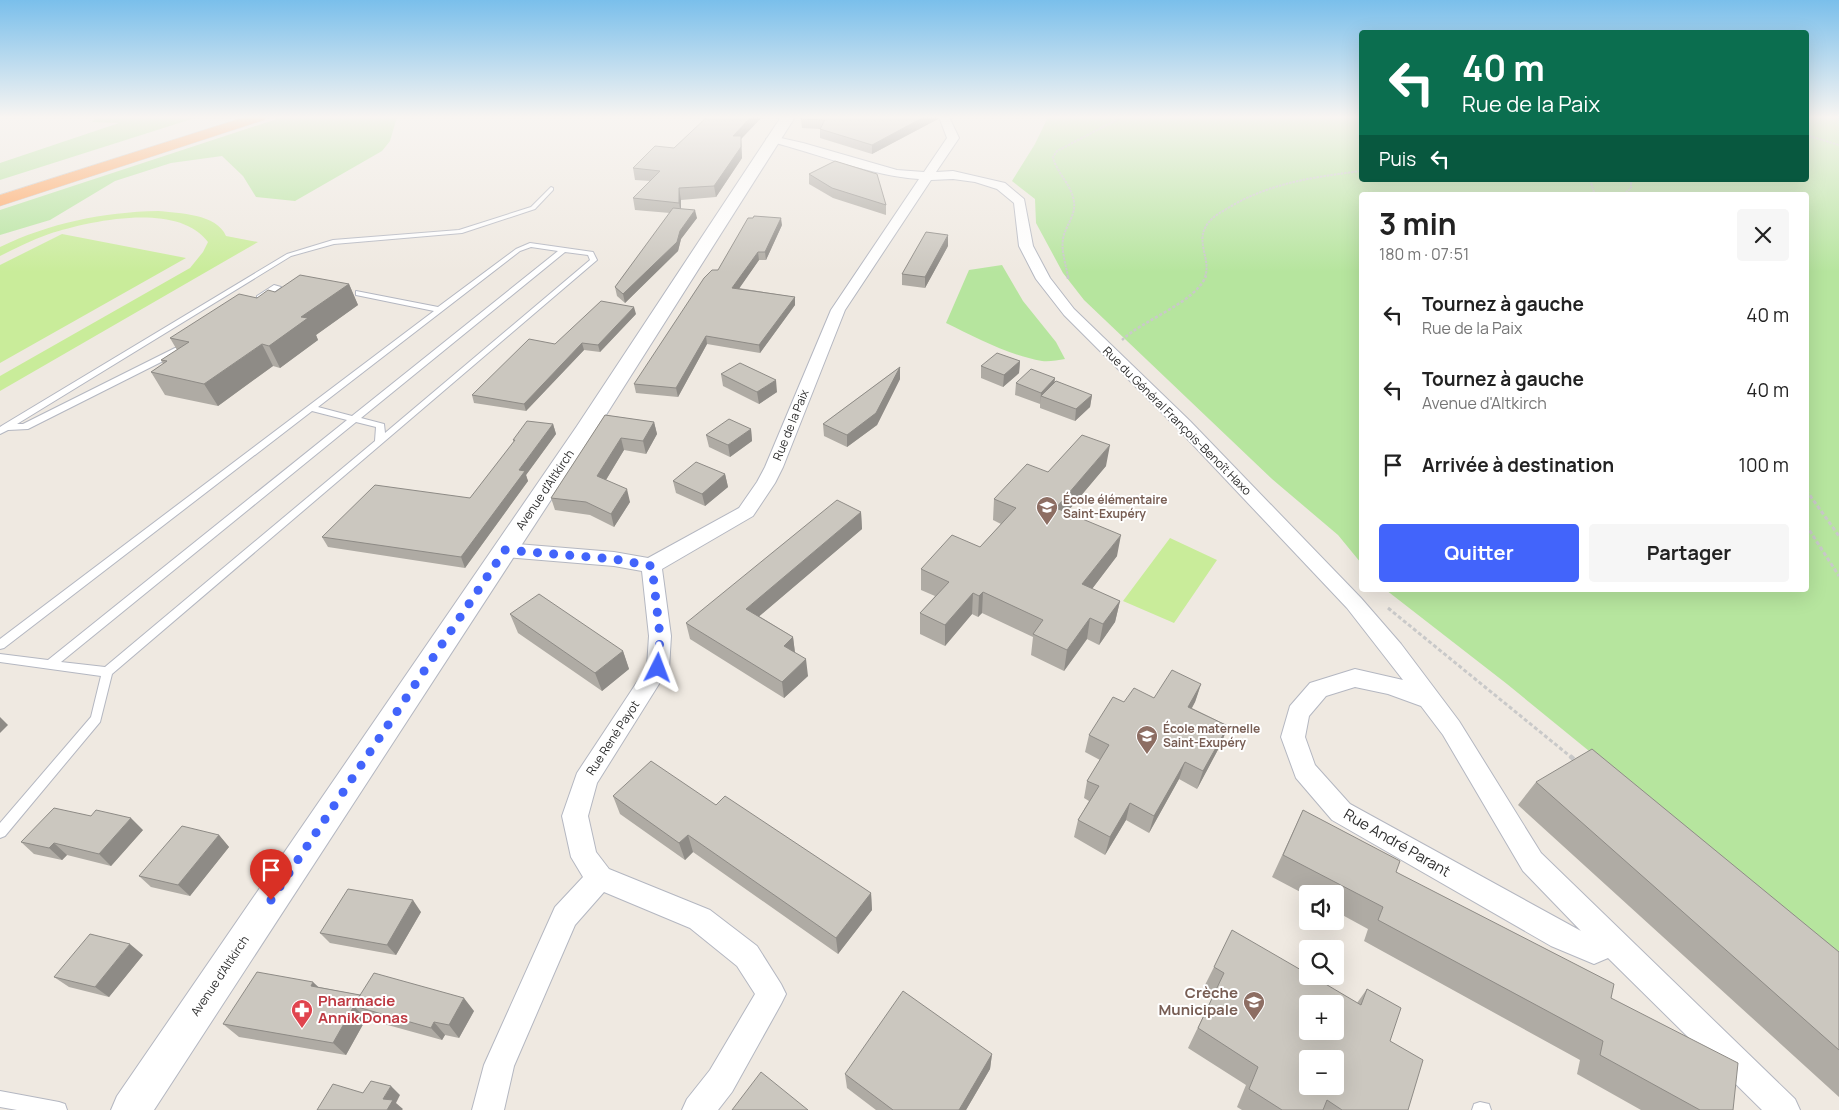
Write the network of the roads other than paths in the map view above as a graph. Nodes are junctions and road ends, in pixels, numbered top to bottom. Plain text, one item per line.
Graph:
1 (62, 169) edge
2 (98, 169) edge
3 (752, 169) edge
4 (879, 169) edge
5 (934, 169) edge
6 (929, 176) junction
7 (0, 189) edge
8 (551, 189) dead end
9 (0, 201) edge
10 (564, 250) junction
11 (277, 287) dead end
12 (360, 293) dead end
13 (251, 303) edge
14 (440, 310) junction
15 (184, 346) edge
16 (311, 408) junction
17 (354, 419) junction
18 (3, 429) edge
19 (380, 442) junction
20 (505, 550) junction
21 (652, 566) junction
22 (0, 645) edge
23 (0, 658) edge
24 (49, 665) junction
25 (107, 672) junction
26 (1429, 699) junction
27 (0, 832) edge
28 (600, 878) junction
29 (1611, 942) junction
30 (0, 1099) edge
31 (58, 1110) edge
32 (131, 1110) edge
33 (488, 1110) edge
34 (698, 1110) edge
35 (1784, 1110) edge

1 - 7 highway
2 - 9 highway
3 - 20 street, Avenue d'Altkirch
4 - 6 street, Rue du Général François-Benoît Haxo
5 - 6 street, Rue de la Paix
6 - 21 street, Rue de la Paix
6 - 26 street, Rue du Général François-Benoît Haxo
8 - 18 lane
10 - 14 lane
10 - 17 lane
10 - 19 lane
11 - 13 lane
12 - 14 lane
14 - 16 lane
15 - 18 lane
16 - 17 lane
16 - 22 lane
17 - 19 lane
17 - 24 lane
19 - 25 lane
20 - 21 street
20 - 32 street, Avenue d'Altkirch
21 - 28 street, Rue René Payot
23 - 24 lane
24 - 25 lane
25 - 27 lane
26 - 29 street
26 - 29 street, Rue André Parant
28 - 33 street
28 - 34 street
29 - 35 street
30 - 31 lane

